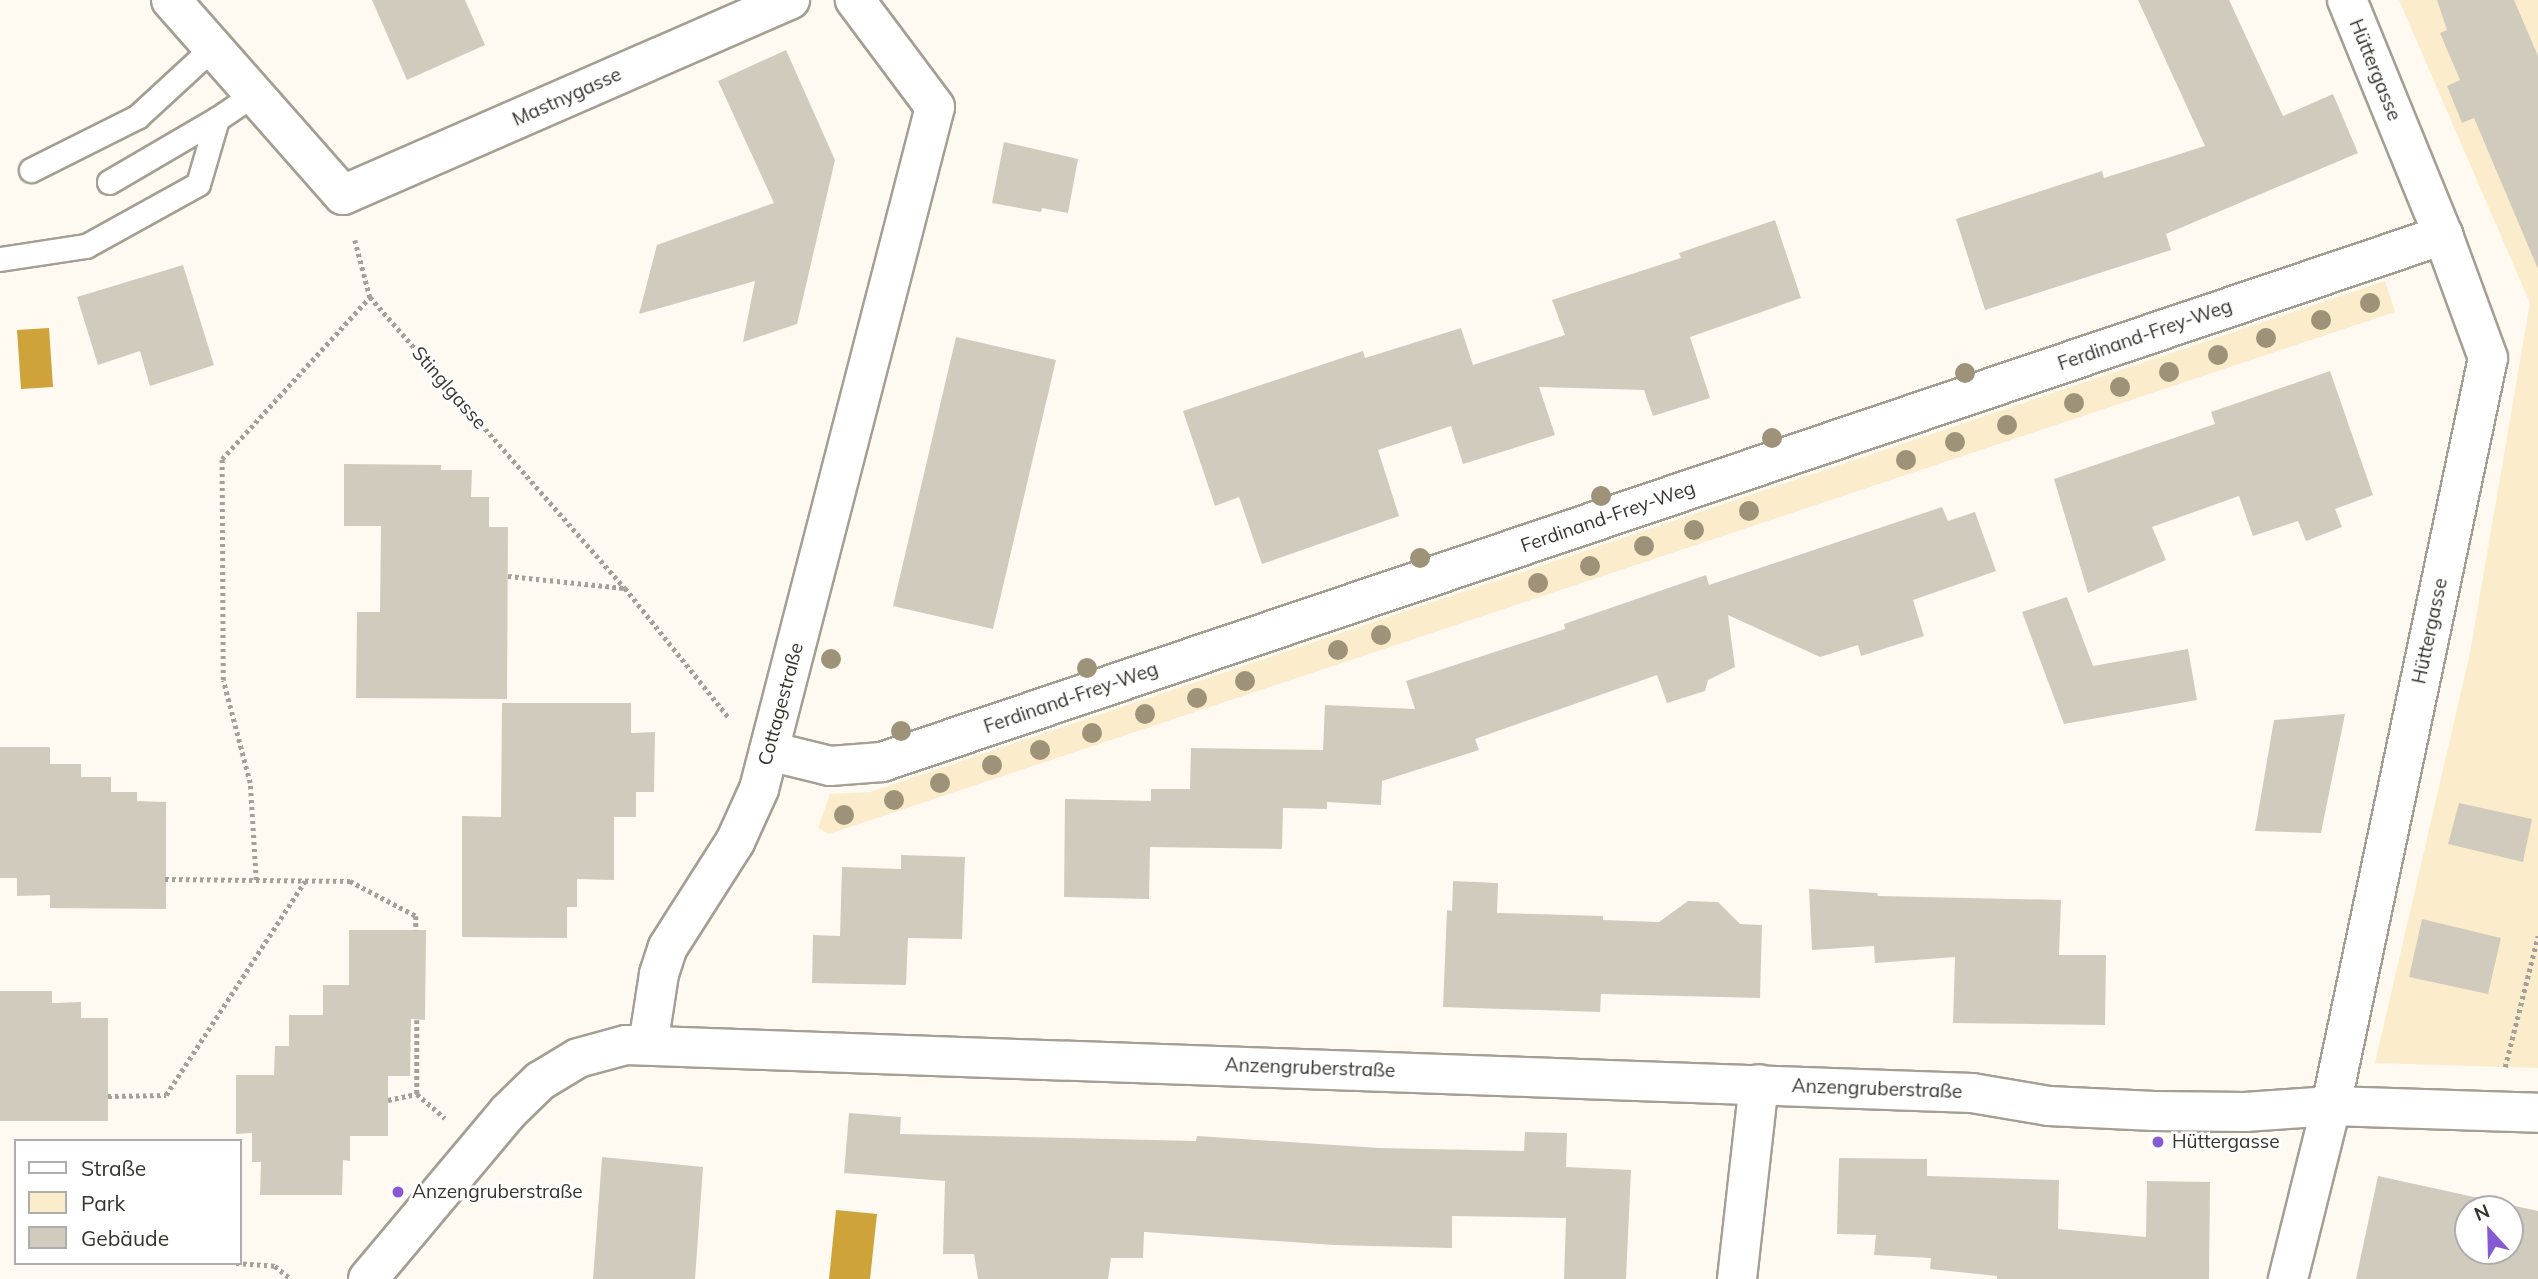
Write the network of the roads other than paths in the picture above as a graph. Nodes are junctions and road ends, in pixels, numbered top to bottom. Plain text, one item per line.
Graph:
1 (171, 0) edge
2 (790, 0) edge
3 (855, 0) edge
4 (2347, 0) edge
5 (213, 47) junction
6 (254, 94) junction
7 (217, 119) junction
8 (31, 170) dead end
9 (109, 182) dead end
10 (2443, 234) junction
11 (0, 259) edge
12 (769, 751) junction
13 (648, 1045) junction
14 (1759, 1084) junction
15 (2331, 1106) junction
16 (2538, 1113) edge
17 (368, 1279) edge
18 (1737, 1279) edge
19 (2288, 1279) edge

1 - 5 street
2 - 6 street, Mastnygasse
3 - 12 street, Cottagestraße
4 - 10 street, Hüttergasse
5 - 6 street
5 - 8 lane
6 - 7 lane
7 - 9 lane
7 - 11 lane
10 - 12 street, Ferdinand-Frey-Weg
10 - 15 street, Hüttergasse
12 - 13 street, Cottagestraße
13 - 14 street, Anzengruberstraße
13 - 17 street
14 - 15 street, Anzengruberstraße
14 - 18 street
15 - 16 street, Anzengruberstraße
15 - 19 street, Hüttergasse

